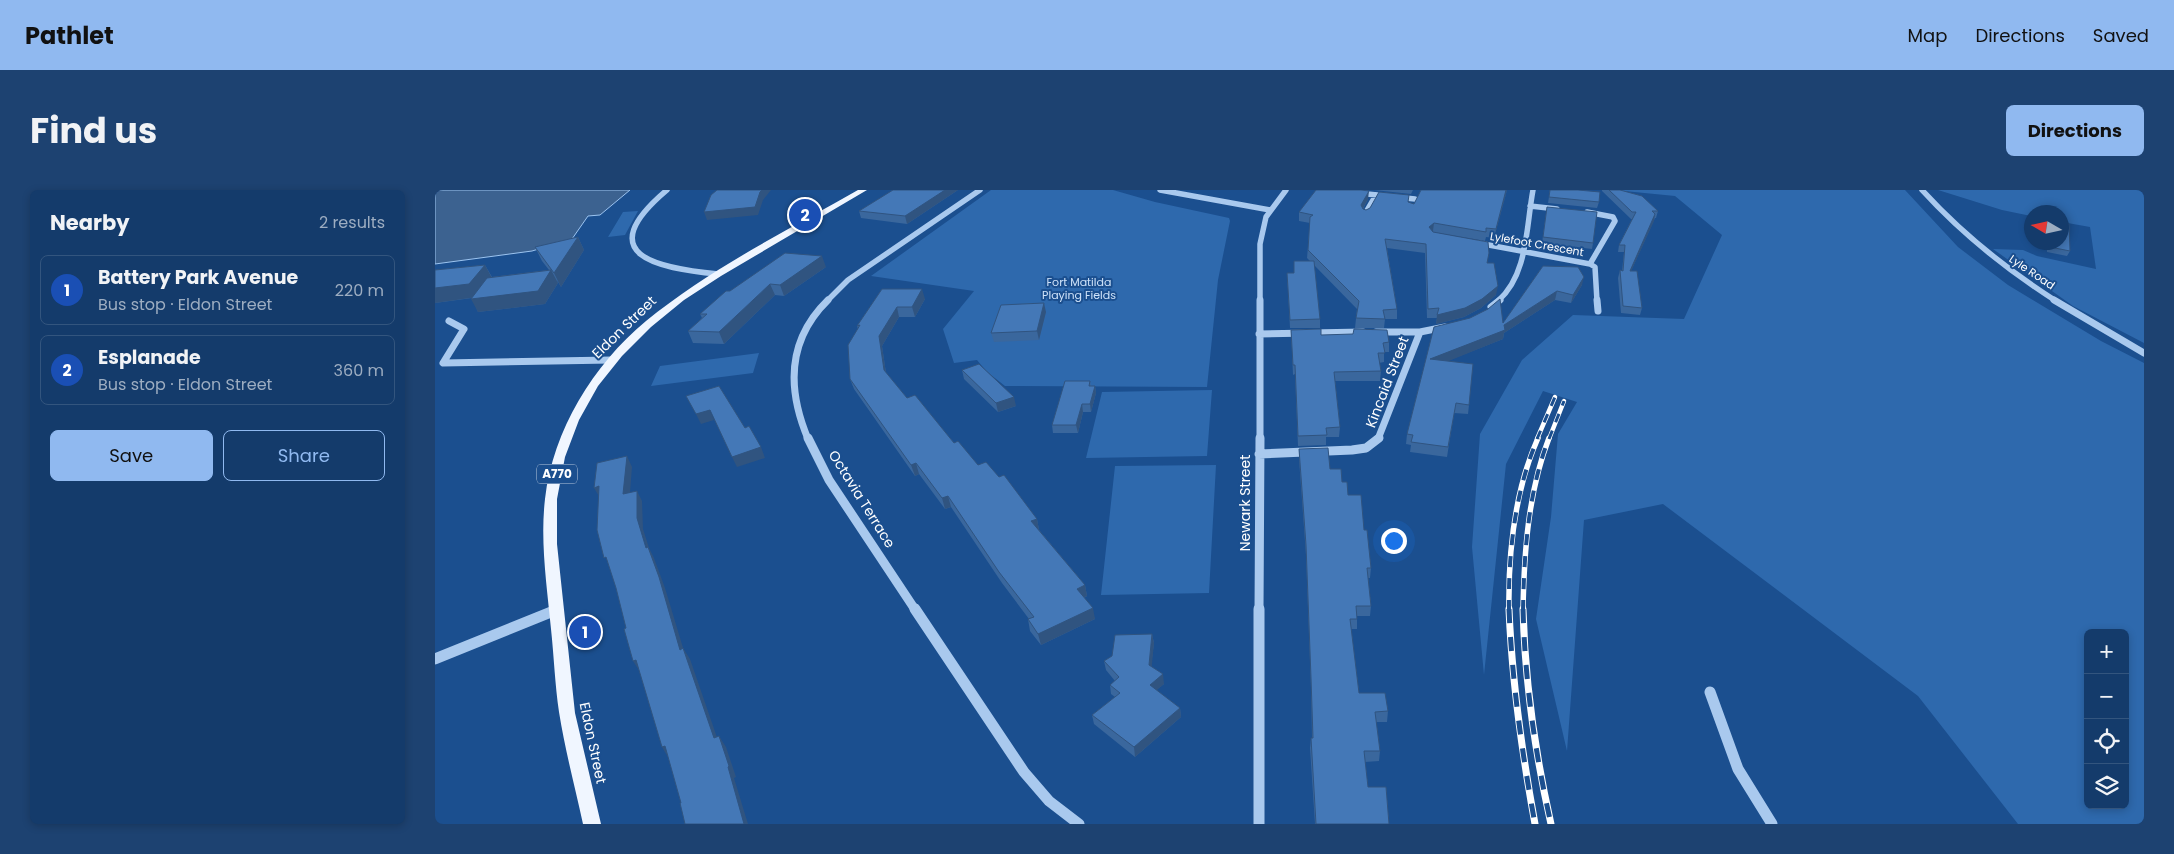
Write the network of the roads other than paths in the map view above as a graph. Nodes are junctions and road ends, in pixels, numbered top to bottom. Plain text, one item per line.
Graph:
1 (667, 190) edge
2 (863, 190) edge
3 (980, 190) edge
4 (1160, 190) edge
5 (1286, 190) edge
6 (1418, 190) edge
7 (1533, 190) edge
8 (1922, 190) edge
9 (1348, 192) edge
10 (1376, 195) junction
11 (1415, 199) junction
12 (1530, 206) junction
13 (1411, 208) edge
14 (1270, 210) junction
15 (1568, 210) edge
16 (1577, 211) edge
17 (1365, 214) edge
18 (1469, 242) edge
19 (1523, 251) junction
20 (1590, 264) junction
21 (718, 274) junction
22 (1598, 311) dead end
23 (1483, 313) edge
24 (449, 321) dead end
25 (1451, 325) edge
26 (1420, 332) junction
27 (1259, 334) junction
28 (2144, 353) edge
29 (611, 360) junction
30 (1259, 454) junction
31 (557, 610) junction
32 (435, 659) edge
33 (1711, 692) dead end
34 (1076, 823) edge
35 (592, 824) edge
36 (1259, 824) edge
37 (1772, 824) edge

1 - 21 street
2 - 21 main road, Eldon Street / A770
3 - 34 street, Octavia Terrace
4 - 14 street
5 - 14 street, Newark Street
6 - 11 street
7 - 12 street
8 - 28 street, Lyle Road
9 - 10 street
10 - 11 street
10 - 17 street
11 - 13 street
12 - 15 street
12 - 19 street
14 - 27 street, Newark Street
16 - 20 street, Lylefoot Crescent
18 - 19 street, Lylefoot Crescent
19 - 20 street, Lylefoot Crescent
19 - 23 street
20 - 22 street
21 - 29 main road, Eldon Street / A770
24 - 29 street
25 - 26 street
26 - 27 street
26 - 30 street, Kincaid Street
27 - 30 street, Newark Street
29 - 31 main road, Eldon Street / A770
30 - 36 street, Newark Street
31 - 32 street
31 - 35 main road, Eldon Street / A770
33 - 37 street

